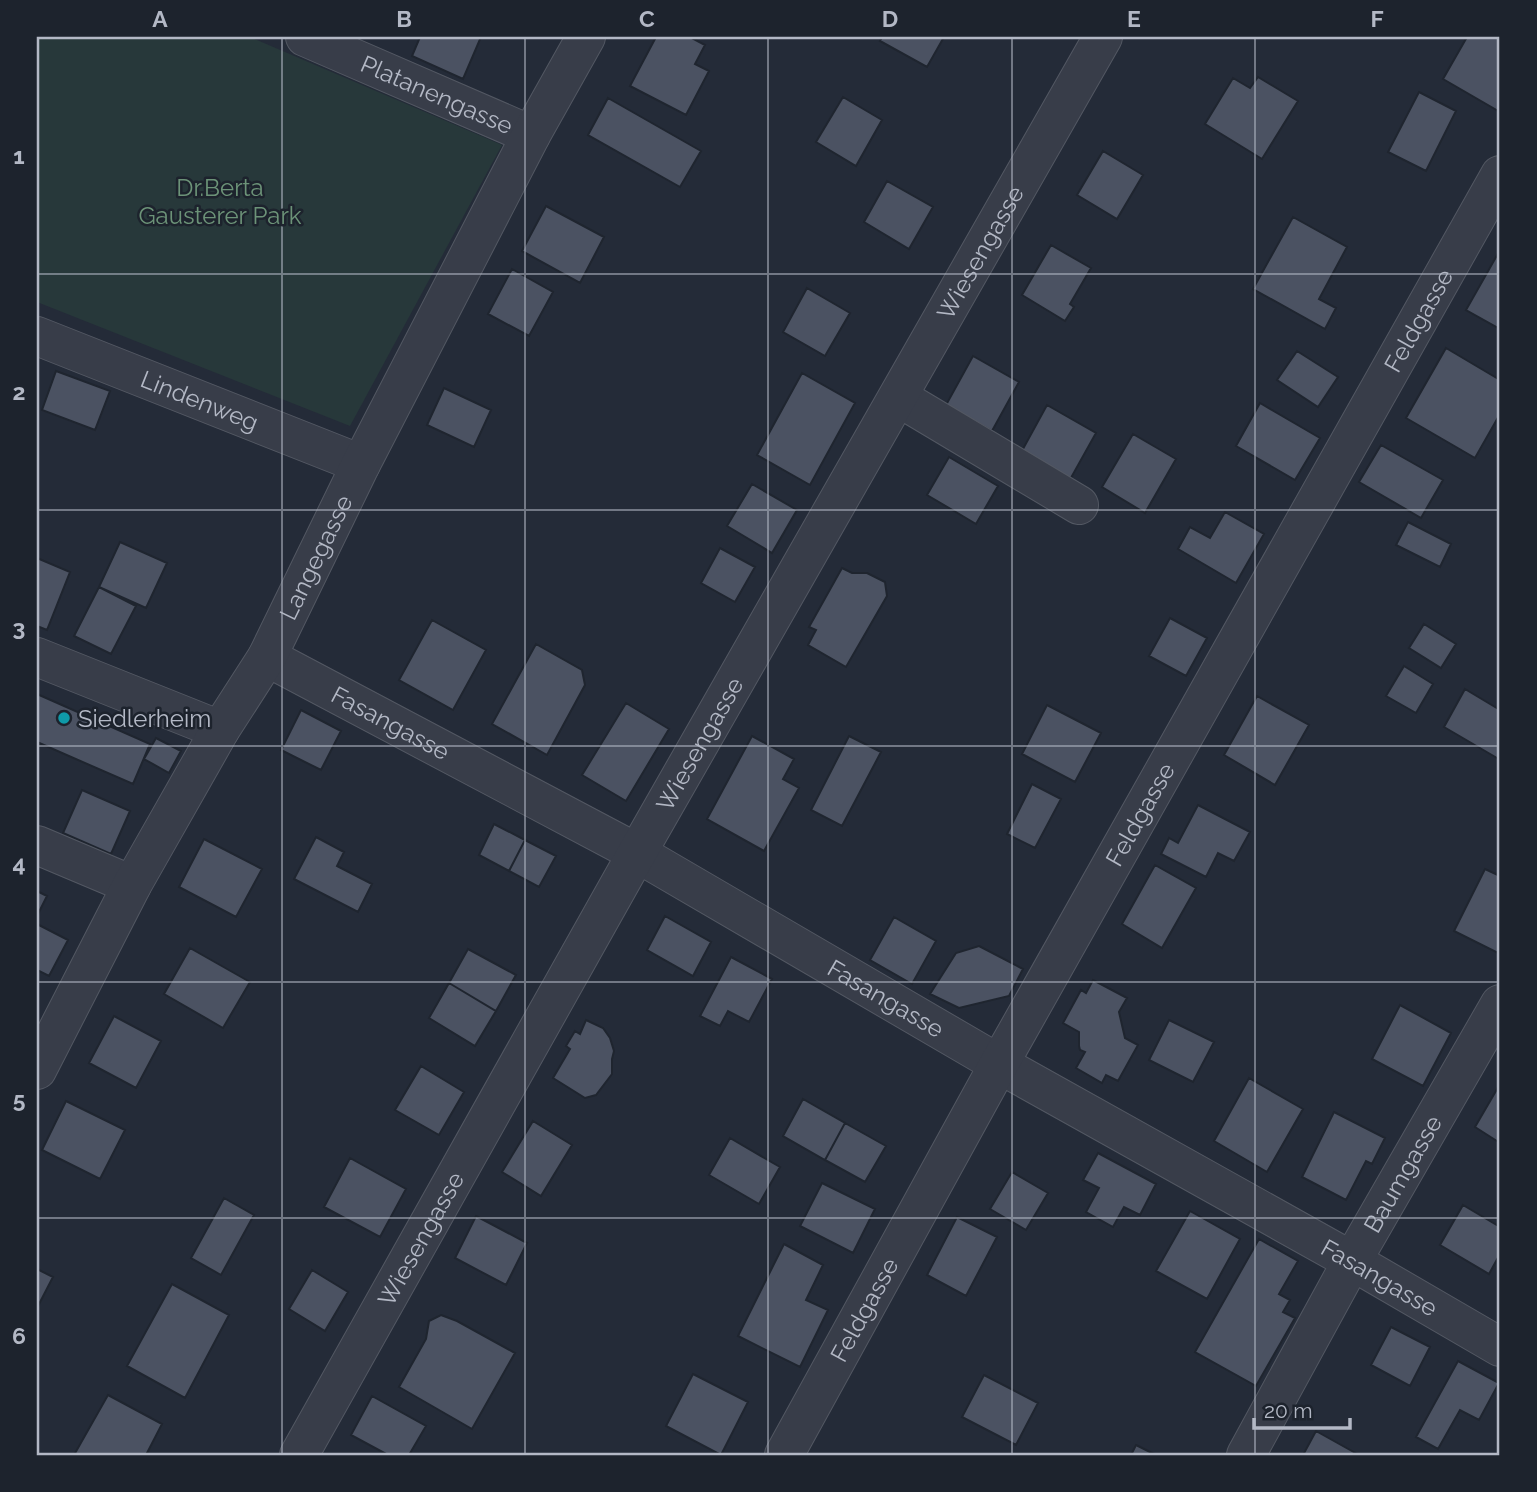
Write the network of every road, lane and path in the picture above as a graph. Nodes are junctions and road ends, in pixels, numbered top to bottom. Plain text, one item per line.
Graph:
1 (305, 37) edge
2 (586, 37) edge
3 (1103, 37) edge
4 (531, 135) junction
5 (1500, 176) edge
6 (37, 336) edge
7 (898, 397) junction
8 (361, 464) junction
9 (1079, 505) dead end
10 (37, 657) edge
11 (267, 657) junction
12 (220, 730) junction
13 (37, 845) edge
14 (637, 853) junction
15 (132, 885) junction
16 (1500, 1004) edge
17 (999, 1064) junction
18 (37, 1070) edge
19 (1352, 1261) junction
20 (1500, 1347) edge
21 (299, 1455) edge
22 (784, 1455) edge
23 (1246, 1455) edge

1 - 4 street, Platanengasse
2 - 4 street, Langegasse
3 - 7 street, Wiesengasse
4 - 8 street, Langegasse
5 - 17 street, Feldgasse
6 - 8 street, Lindenweg
7 - 9 street
7 - 14 street, Wiesengasse
8 - 11 street, Langegasse
10 - 12 street
11 - 12 street, Langegasse
11 - 14 street, Fasangasse
12 - 15 street, Langegasse
13 - 15 street
14 - 17 street, Fasangasse
14 - 21 street, Wiesengasse
15 - 18 street, Langegasse
16 - 19 street, Baumgasse
17 - 19 street, Fasangasse
17 - 22 street, Feldgasse
19 - 20 street, Fasangasse
19 - 23 street, Baumgasse

